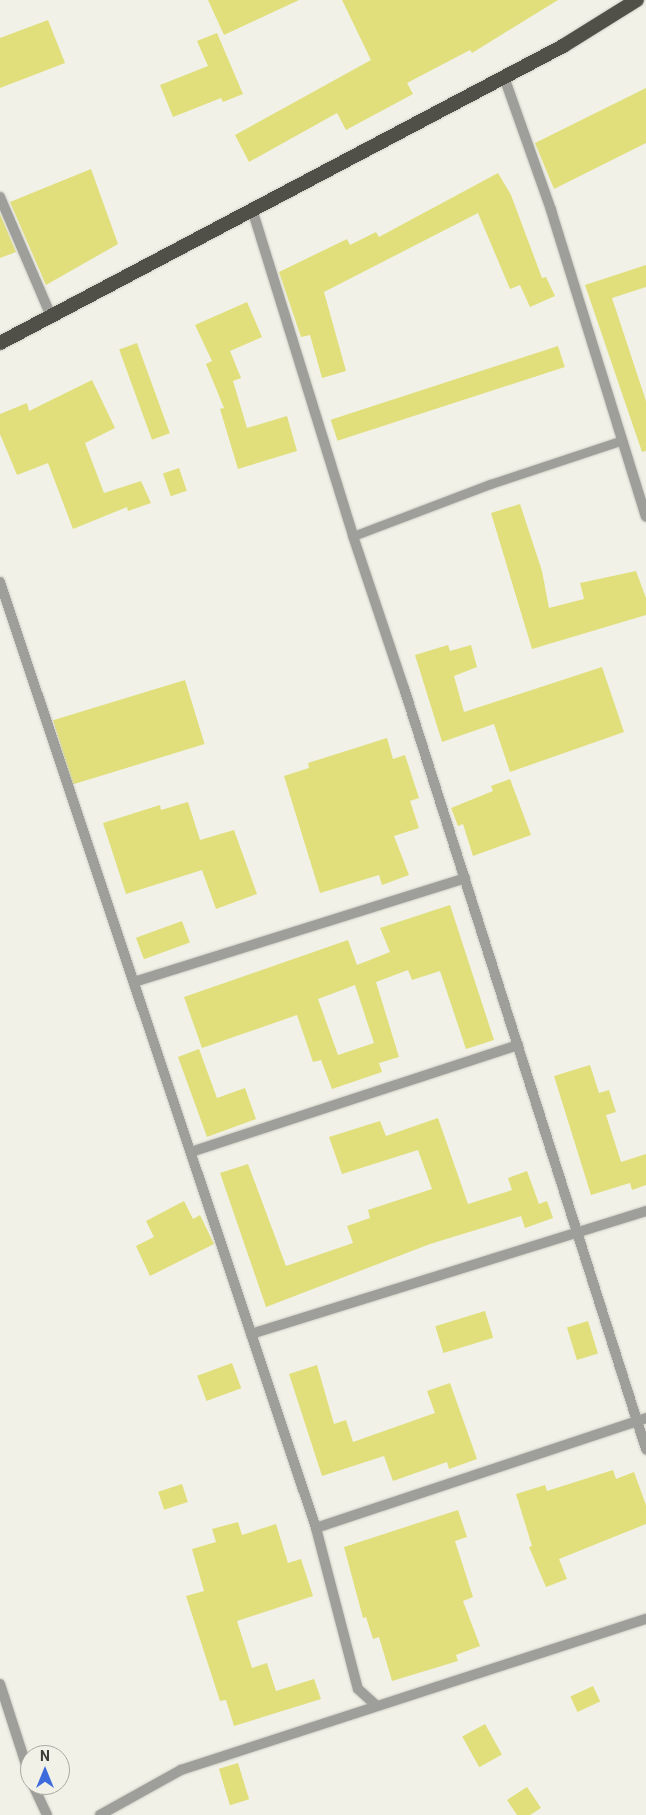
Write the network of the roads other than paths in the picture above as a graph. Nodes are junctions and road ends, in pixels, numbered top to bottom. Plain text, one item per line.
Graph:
1 (637, 0) edge
2 (504, 77) junction
3 (0, 197) edge
4 (252, 209) junction
5 (51, 316) junction
6 (0, 342) edge
7 (620, 441) junction
8 (646, 517) edge
9 (353, 536) junction
10 (0, 582) edge
11 (465, 878) junction
12 (134, 982) junction
13 (518, 1045) junction
14 (191, 1152) junction
15 (646, 1211) edge
16 (577, 1232) junction
17 (252, 1334) junction
18 (642, 1420) edge
19 (646, 1449) edge
20 (316, 1528) junction
21 (646, 1619) edge
22 (0, 1684) edge
23 (377, 1706) junction
24 (20, 1746) edge
25 (38, 1795) edge
26 (47, 1815) edge
27 (100, 1815) edge

1 - 2 highway
2 - 4 highway
2 - 7 street
3 - 5 street
4 - 5 highway
4 - 9 street
5 - 6 highway
7 - 8 street
7 - 9 lane
9 - 11 street
10 - 12 street
11 - 12 street
11 - 13 street
12 - 14 street
13 - 14 street
13 - 16 street
14 - 17 street
15 - 16 street
16 - 17 street
16 - 18 street
17 - 20 street
18 - 19 street
18 - 20 street
20 - 23 street
21 - 23 street
22 - 24 street
23 - 27 street
25 - 26 street

